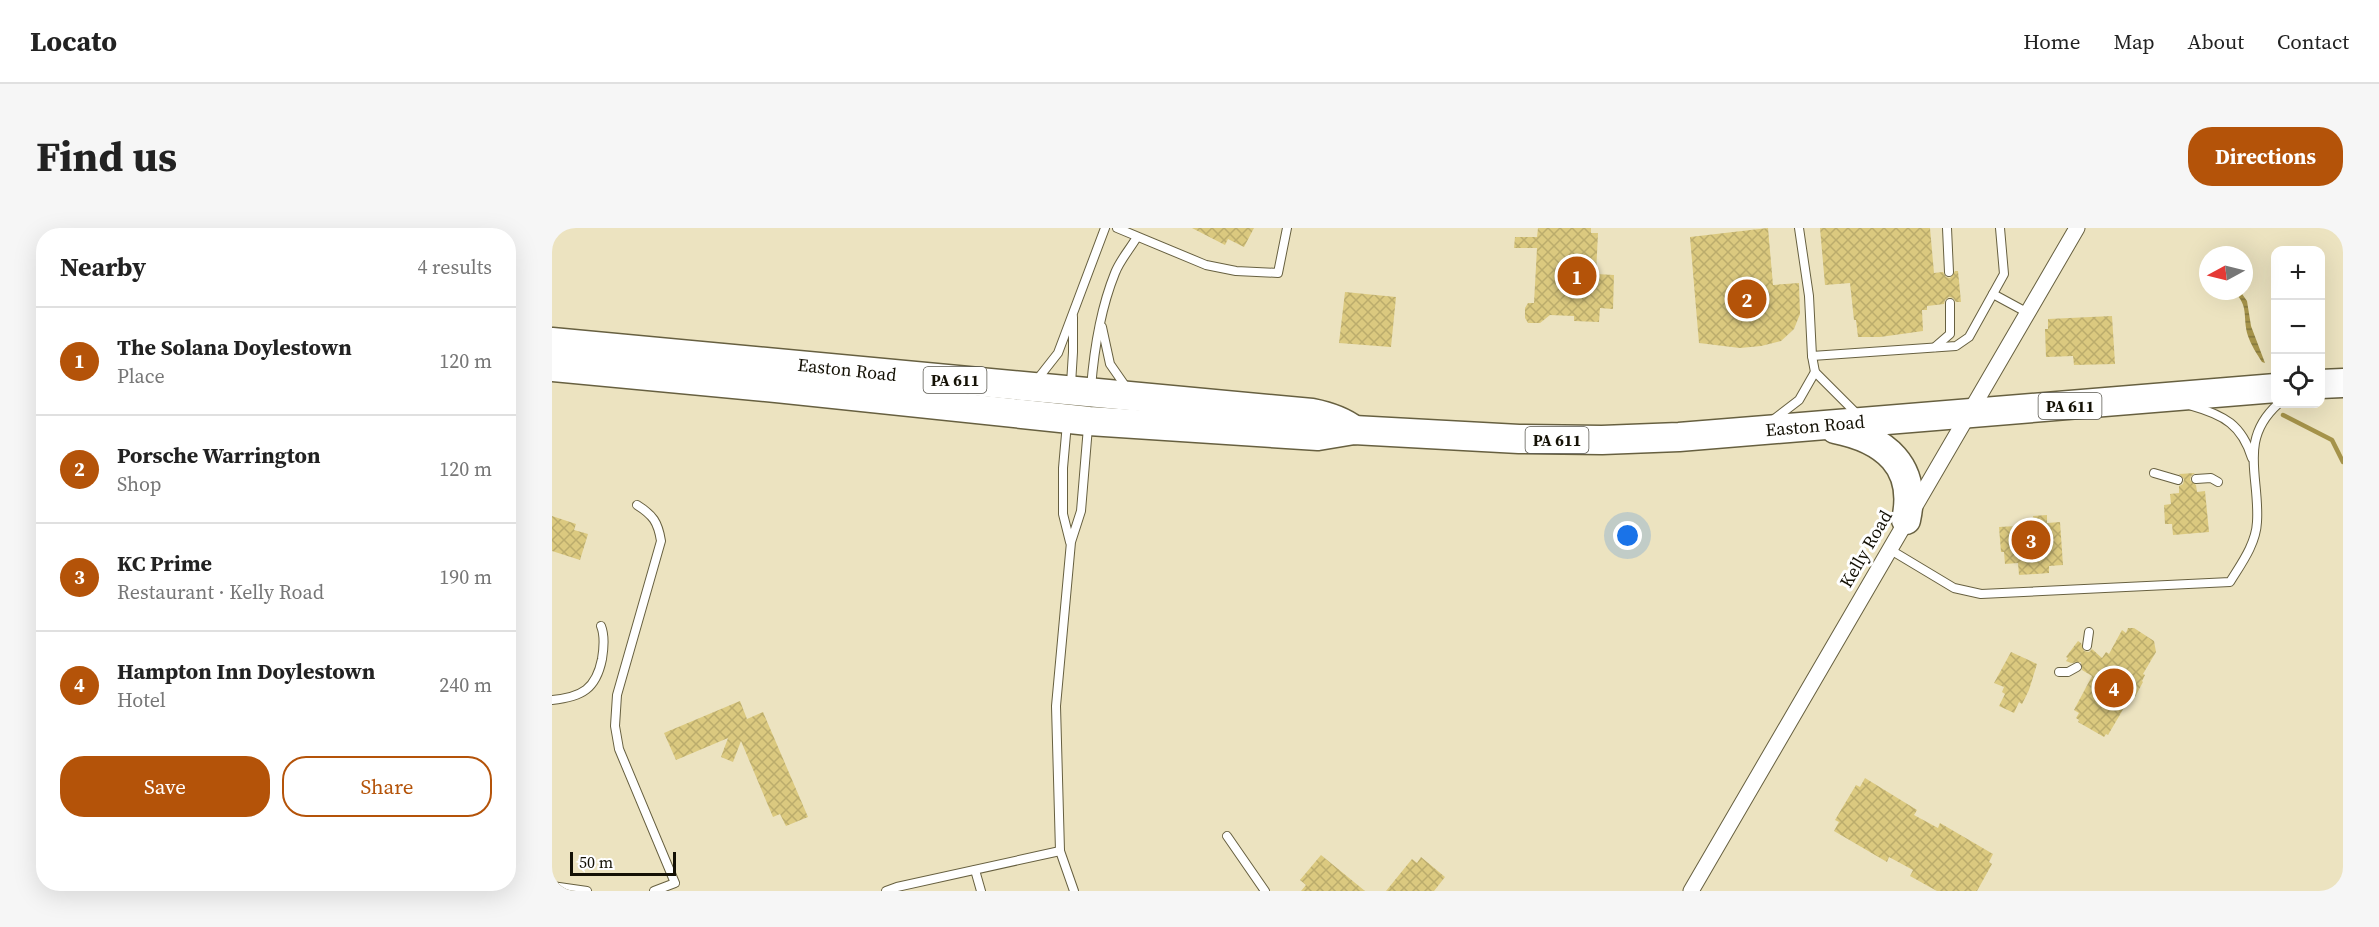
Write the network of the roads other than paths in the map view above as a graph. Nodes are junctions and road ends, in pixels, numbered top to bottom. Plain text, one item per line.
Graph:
1 (1104, 228) edge
2 (1117, 228) edge
3 (1287, 228) edge
4 (1799, 228) edge
5 (1947, 228) edge
6 (2000, 228) edge
7 (2077, 228) edge
8 (1137, 237) junction
9 (1949, 272) dead end
10 (1993, 294) junction
11 (1950, 303) dead end
12 (2028, 313) junction
13 (1072, 317) junction
14 (1101, 323) junction
15 (552, 342) edge
16 (1934, 348) junction
17 (1812, 356) junction
18 (552, 367) edge
19 (1815, 372) junction
20 (1031, 388) junction
21 (2271, 388) edge
22 (2162, 398) junction
23 (1148, 399) junction
24 (1079, 406) junction
25 (2273, 408) edge
26 (1968, 414) junction
27 (1864, 422) junction
28 (1822, 426) junction
29 (1354, 430) junction
30 (1760, 431) junction
31 (2253, 463) junction
32 (2154, 473) dead end
33 (2196, 479) dead end
34 (2178, 480) dead end
35 (2218, 482) dead end
36 (637, 505) dead end
37 (1906, 520) junction
38 (1071, 542) junction
39 (1889, 549) junction
40 (601, 626) dead end
41 (2089, 632) dead end
42 (2087, 646) dead end
43 (2077, 667) dead end
44 (2058, 672) dead end
45 (552, 700) edge
46 (1227, 836) dead end
47 (1059, 851) junction
48 (975, 870) junction
49 (552, 886) edge
50 (563, 889) edge
51 (587, 891) edge
52 (654, 891) edge
53 (886, 891) edge
54 (981, 891) edge
55 (1074, 891) edge
56 (1265, 891) edge
57 (1691, 891) edge

1 - 13 lane
2 - 8 lane
3 - 8 lane
4 - 17 lane
5 - 9 lane
6 - 10 lane
7 - 12 street, Kelly Road
8 - 14 lane
10 - 12 lane
10 - 16 lane
11 - 16 lane
12 - 26 street, Kelly Road
13 - 20 lane
13 - 24 lane
14 - 23 lane
14 - 24 lane
15 - 20 highway, Easton Road / PA 611
16 - 17 lane
17 - 19 lane
18 - 24 highway, Easton Road / PA 611
19 - 27 lane
19 - 30 lane
20 - 24 highway, Easton Road / PA 611
21 - 22 highway, Easton Road / PA 611
22 - 26 highway, Easton Road / PA 611
22 - 31 lane
23 - 24 highway, Easton Road / PA 611
23 - 29 highway, Easton Road / PA 611
24 - 29 highway, Easton Road / PA 611
24 - 38 lane
24 - 38 lane
25 - 31 lane
26 - 27 highway, Easton Road / PA 611
26 - 37 street, Kelly Road
27 - 28 highway, Easton Road / PA 611
28 - 30 highway, Easton Road / PA 611
28 - 37 highway
29 - 30 highway, Easton Road / PA 611
31 - 39 lane
32 - 34 lane
33 - 35 lane
36 - 52 lane
37 - 39 street, Kelly Road
38 - 47 lane
39 - 57 street, Kelly Road
40 - 45 lane
41 - 42 lane
43 - 44 lane
46 - 56 lane
47 - 48 lane
47 - 55 lane
48 - 53 lane
48 - 54 lane
49 - 50 lane
50 - 51 lane

